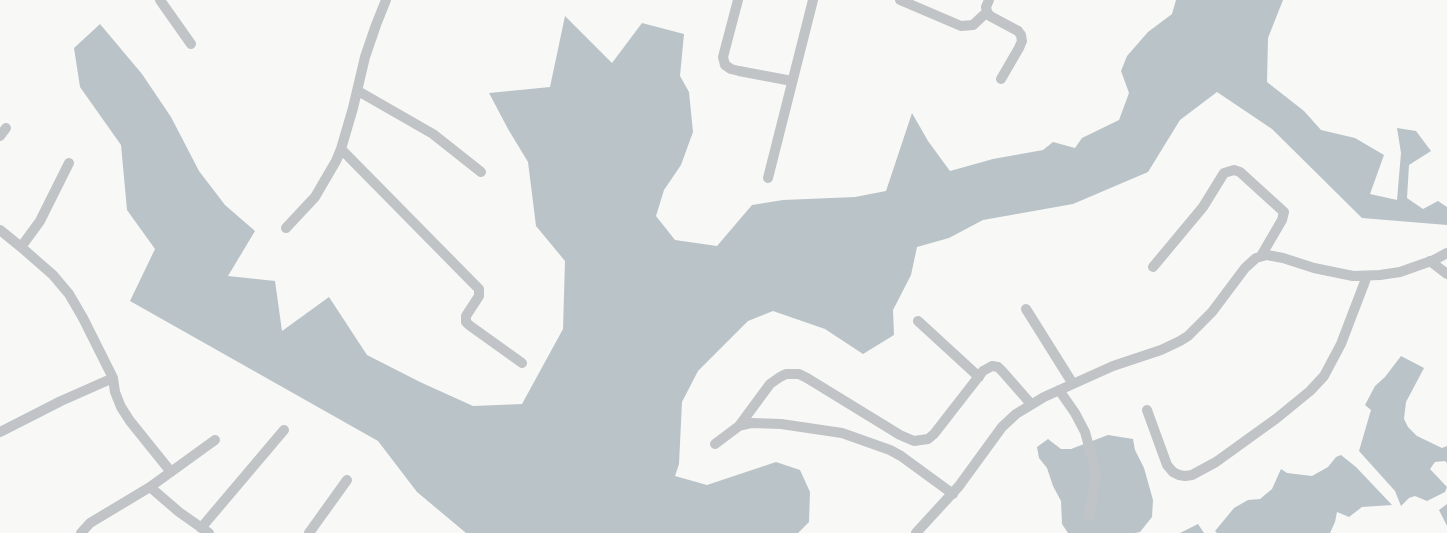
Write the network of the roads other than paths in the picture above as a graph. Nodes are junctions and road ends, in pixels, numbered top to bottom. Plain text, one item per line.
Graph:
1 (160, 0) edge
2 (386, 0) edge
3 (738, 0) edge
4 (813, 0) edge
5 (900, 0) edge
6 (989, 0) edge
7 (986, 12) junction
8 (191, 44) dead end
9 (1001, 79) dead end
10 (792, 81) junction
11 (358, 91) junction
12 (341, 149) junction
13 (68, 163) dead end
14 (481, 172) dead end
15 (768, 178) dead end
16 (286, 228) dead end
17 (0, 230) edge
18 (21, 246) junction
19 (1447, 253) edge
20 (1261, 256) junction
21 (1430, 261) junction
22 (1153, 267) dead end
23 (1447, 274) edge
24 (1367, 276) junction
25 (1026, 309) dead end
26 (918, 321) dead end
27 (522, 363) dead end
28 (979, 377) junction
29 (113, 378) junction
30 (1073, 384) junction
31 (1059, 390) junction
32 (1031, 404) junction
33 (1147, 410) dead end
34 (739, 426) junction
35 (284, 430) dead end
36 (0, 432) edge
37 (215, 440) dead end
38 (715, 444) dead end
39 (171, 472) junction
40 (347, 480) dead end
41 (150, 487) junction
42 (953, 494) junction
43 (1088, 516) dead end
44 (205, 531) edge
45 (81, 533) edge
46 (309, 533) edge
47 (916, 533) edge

1 - 8 street
2 - 11 street
3 - 10 street
4 - 10 street
5 - 7 street
6 - 7 street
7 - 9 street
10 - 15 street
11 - 12 street
11 - 14 street
12 - 16 street
12 - 27 street
13 - 18 street
17 - 18 street
18 - 29 street
19 - 21 street
20 - 22 street
20 - 24 street
20 - 30 street
21 - 23 street
21 - 24 street
24 - 33 street
25 - 30 street
26 - 28 street
28 - 32 street
28 - 34 street
29 - 36 street
29 - 39 street
30 - 31 street
31 - 32 street
31 - 43 street
32 - 42 street
34 - 38 street
34 - 42 street
35 - 44 street
37 - 39 street
39 - 41 street
40 - 46 street
41 - 44 street
41 - 45 street
42 - 47 street

